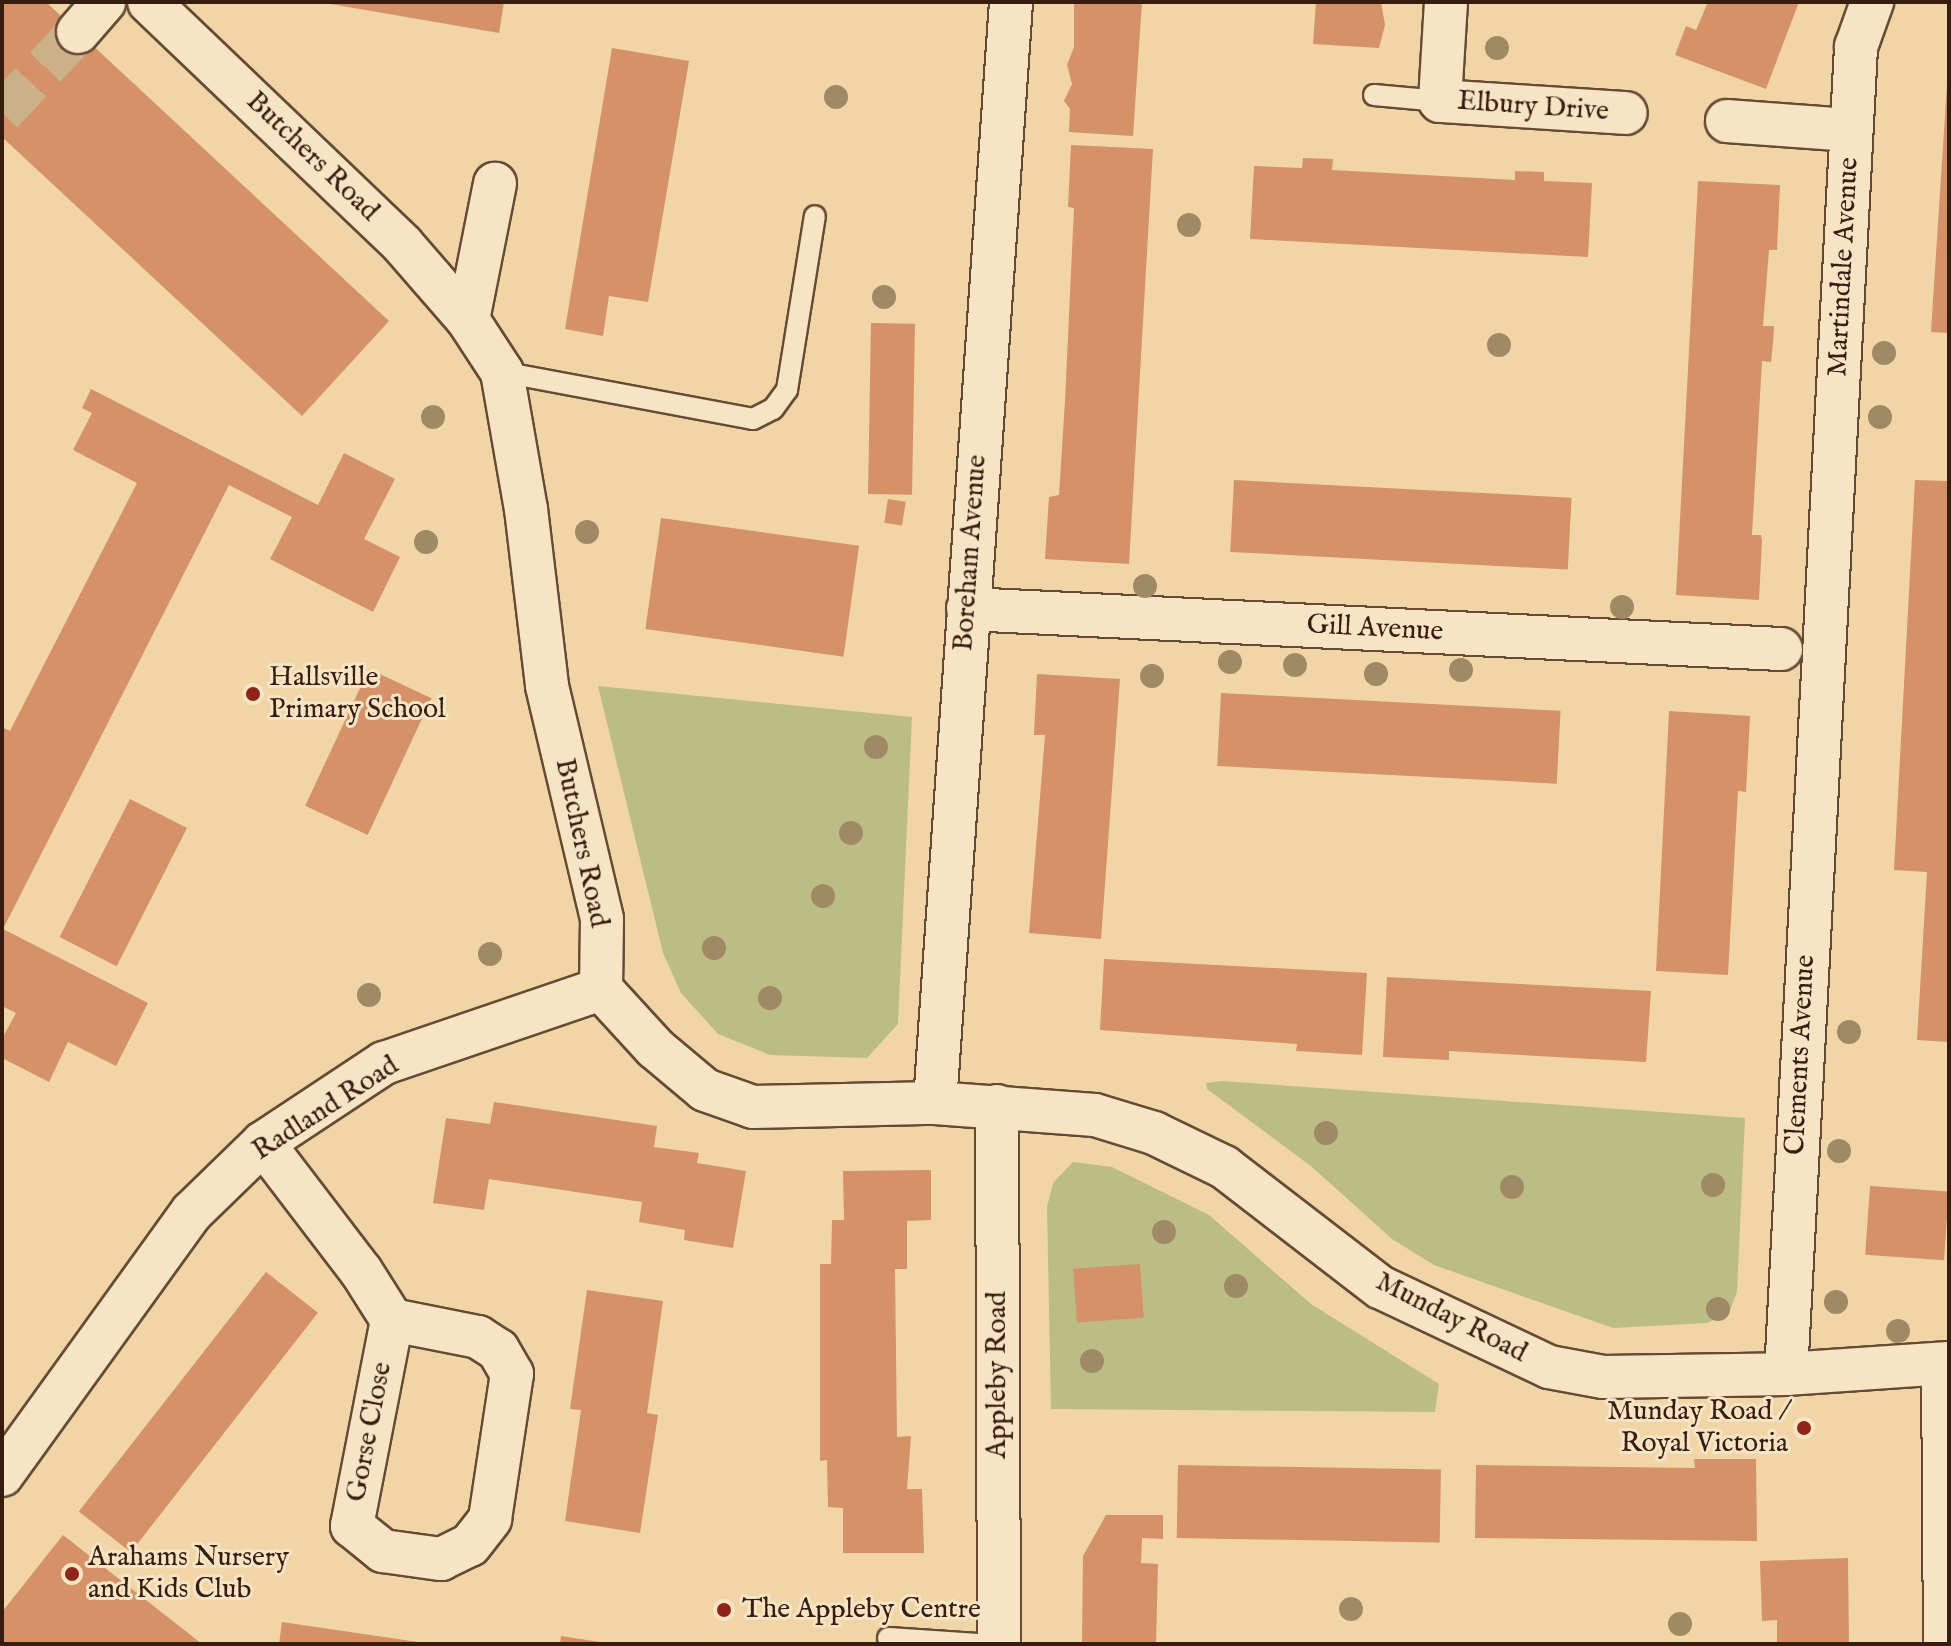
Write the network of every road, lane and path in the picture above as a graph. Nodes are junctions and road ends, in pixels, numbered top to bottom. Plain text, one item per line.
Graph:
1 (1011, 2) edge
2 (1446, 2) edge
3 (1872, 2) edge
4 (164, 7) edge
5 (1374, 95) dead end
6 (1440, 101) junction
7 (1626, 113) dead end
8 (1727, 121) dead end
9 (1851, 130) junction
10 (495, 184) dead end
11 (815, 216) dead end
12 (468, 320) junction
13 (502, 372) junction
14 (968, 609) junction
15 (1781, 649) dead end
16 (1816, 737) joint
17 (601, 989) junction
18 (935, 1103) junction
19 (997, 1106) junction
20 (263, 1143) junction
21 (392, 1320) junction
22 (1946, 1363) edge
23 (1786, 1374) junction
24 (2, 1475) edge
25 (888, 1638) dead end
26 (979, 1644) edge
27 (999, 1644) edge
28 (1945, 1644) edge

1 - 14 street, Boreham Avenue
2 - 6 street, Elbury Drive
3 - 9 street, Martindale Avenue
4 - 12 street, Butchers Road
5 - 6 lane, Elbury Drive
6 - 7 street, Elbury Drive
8 - 9 street
9 - 16 street, Martindale Avenue
10 - 12 street
11 - 13 lane
12 - 13 street, Butchers Road
13 - 17 street, Butchers Road
14 - 15 street, Gill Avenue
14 - 18 street, Boreham Avenue
16 - 23 street, Clements Avenue
17 - 18 street
17 - 20 street, Radland Road
18 - 19 street
19 - 23 street, Munday Road
19 - 27 street, Appleby Road
20 - 21 street
20 - 24 street, Radland Road
21 - 21 street, Gorse Close
22 - 23 street, Munday Road
22 - 28 street
25 - 26 lane

